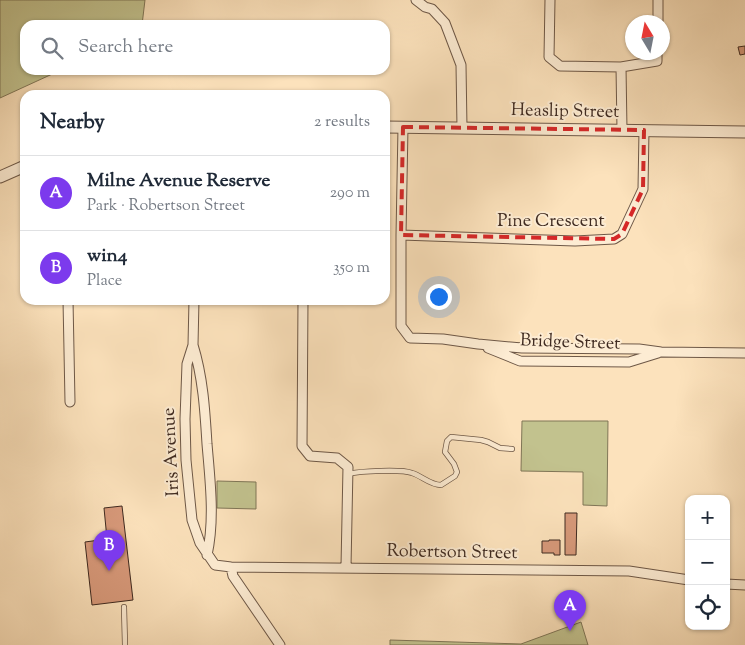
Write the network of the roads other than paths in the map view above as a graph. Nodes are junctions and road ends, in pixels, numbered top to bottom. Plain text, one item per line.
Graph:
1 (416, 0) edge
2 (550, 0) edge
3 (658, 0) edge
4 (432, 4) edge
5 (658, 15) edge
6 (657, 60) edge
7 (621, 67) junction
8 (390, 127) edge
9 (403, 127) junction
10 (462, 128) junction
11 (622, 130) junction
12 (644, 130) junction
13 (745, 132) edge
14 (20, 168) edge
15 (0, 177) edge
16 (401, 235) junction
17 (68, 305) edge
18 (194, 305) edge
19 (303, 305) edge
20 (478, 344) junction
21 (193, 345) junction
22 (661, 352) junction
23 (745, 353) edge
24 (70, 402) dead end
25 (512, 449) dead end
26 (348, 474) junction
27 (208, 555) junction
28 (215, 565) joint
29 (231, 567) junction
30 (346, 567) junction
31 (685, 579) edge
32 (730, 584) edge
33 (745, 585) edge
34 (124, 607) dead end
35 (125, 645) edge
36 (280, 645) edge

1 - 4 street
2 - 7 street
3 - 5 street
4 - 10 street
6 - 7 street
7 - 11 street
8 - 9 street, Heaslip Street
9 - 10 street, Heaslip Street
9 - 16 street, Bridge Street
10 - 11 street, Heaslip Street
11 - 12 street, Heaslip Street
12 - 13 street, Heaslip Street
12 - 16 street, Pine Crescent
14 - 15 street
16 - 20 street, Bridge Street
17 - 24 street
18 - 21 street, Iris Avenue
19 - 26 street
20 - 22 street, Bridge Street
20 - 22 street, Bridge Street
21 - 27 street, Iris Avenue
21 - 27 street, Iris Avenue
22 - 23 street, Bridge Street
25 - 26 lane
26 - 30 street
27 - 28 street, Iris Avenue
28 - 29 street, Robertson Street
29 - 30 street, Robertson Street
29 - 36 street
30 - 31 street, Robertson Street
32 - 33 street
34 - 35 lane

